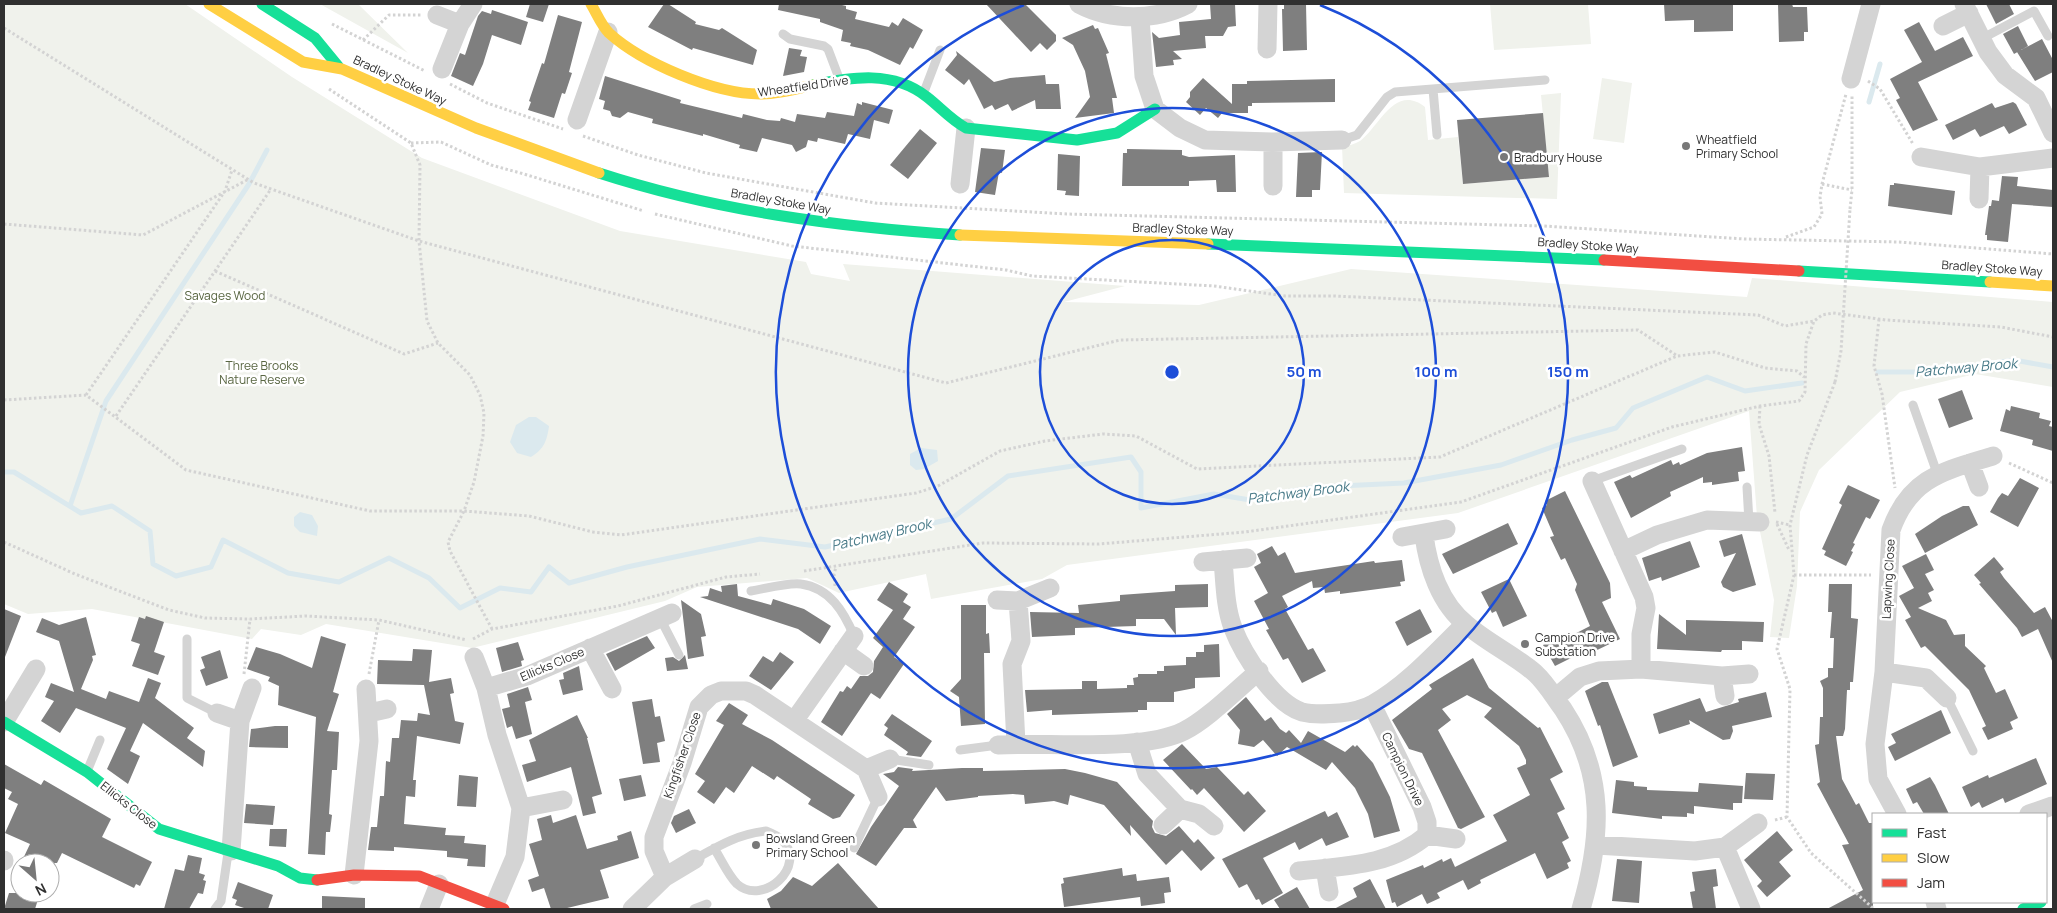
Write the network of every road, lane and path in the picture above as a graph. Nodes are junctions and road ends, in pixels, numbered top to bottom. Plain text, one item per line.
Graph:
1 (209, 4) edge
2 (262, 4) edge
3 (473, 4) edge
4 (591, 4) edge
5 (1079, 4) edge
6 (1188, 4) edge
7 (1268, 4) edge
8 (1871, 4) edge
9 (1966, 8) edge
10 (437, 14) joint
11 (1140, 18) junction
12 (460, 24) junction
13 (1942, 26) dead end
14 (4, 28) edge
15 (608, 32) junction
16 (783, 34) dead end
17 (2048, 36) dead end
18 (1981, 39) junction
19 (1267, 49) dead end
20 (940, 50) dead end
21 (338, 66) junction
22 (437, 74) junction
23 (1545, 80) dead end
24 (1859, 80) junction
25 (840, 81) junction
26 (327, 88) dead end
27 (1433, 90) junction
28 (923, 94) junction
29 (1155, 110) junction
30 (966, 128) junction
31 (576, 129) junction
32 (2053, 133) edge
33 (1437, 135) dead end
34 (1342, 140) joint
35 (1273, 142) junction
36 (1921, 157) joint
37 (2053, 158) edge
38 (1980, 167) junction
39 (232, 170) junction
40 (247, 179) junction
41 (960, 184) dead end
42 (1822, 184) junction
43 (1273, 186) dead end
44 (271, 189) junction
45 (1852, 190) junction
46 (225, 191) junction
47 (1980, 199) dead end
48 (4, 224) edge
49 (1784, 238) junction
50 (419, 241) junction
51 (2053, 254) edge
52 (215, 271) junction
53 (2053, 286) edge
54 (1879, 319) junction
55 (2053, 337) edge
56 (438, 343) junction
57 (1677, 356) junction
58 (1805, 377) junction
59 (86, 395) junction
60 (4, 400) edge
61 (1913, 405) dead end
62 (1760, 406) junction
63 (116, 416) junction
64 (1682, 449) dead end
65 (1993, 456) joint
66 (1970, 463) junction
67 (1937, 473) junction
68 (1592, 482) joint
69 (2053, 482) edge
70 (1748, 487) dead end
71 (1980, 487) dead end
72 (1905, 500) junction
73 (464, 511) junction
74 (1762, 522) junction
75 (1790, 525) junction
76 (1446, 529) dead end
77 (1424, 534) junction
78 (1402, 537) dead end
79 (4, 542) edge
80 (1623, 551) junction
81 (1791, 553) junction
82 (1247, 558) dead end
83 (1224, 560) junction
84 (1202, 562) dead end
85 (798, 571) dead end
86 (762, 574) dead end
87 (1880, 575) junction
88 (1794, 576) junction
89 (1050, 588) dead end
90 (751, 591) dead end
91 (997, 600) dead end
92 (1018, 600) junction
93 (666, 616) joint
94 (250, 619) junction
95 (379, 620) junction
96 (1465, 624) junction
97 (492, 629) junction
98 (187, 639) dead end
99 (849, 644) junction
100 (590, 648) junction
101 (679, 655) dead end
102 (474, 658) dead end
103 (864, 666) dead end
104 (36, 669) dead end
105 (1641, 669) junction
106 (1259, 671) junction
107 (1884, 672) junction
108 (1750, 674) dead end
109 (1722, 676) junction
110 (252, 688) joint
111 (486, 688) junction
112 (366, 689) joint
113 (612, 689) dead end
114 (1725, 696) dead end
115 (1555, 698) junction
116 (1947, 698) joint
117 (1372, 705) junction
118 (217, 713) joint
119 (240, 721) junction
120 (794, 721) junction
121 (4, 722) edge
122 (100, 740) dead end
123 (1137, 742) junction
124 (1007, 744) junction
125 (960, 750) dead end
126 (1972, 751) dead end
127 (890, 759) joint
128 (929, 765) dead end
129 (866, 768) junction
130 (87, 772) junction
131 (878, 797) joint
132 (563, 800) dead end
133 (2052, 806) dead end
134 (521, 808) junction
135 (1180, 809) junction
136 (1896, 813) edge
137 (2031, 813) edge
138 (1758, 823) dead end
139 (1163, 825) dead end
140 (1214, 826) dead end
141 (1427, 835) junction
142 (1456, 838) dead end
143 (1596, 845) junction
144 (1725, 847) junction
145 (714, 848) junction
146 (854, 848) dead end
147 (230, 850) junction
148 (695, 859) joint
149 (1325, 868) junction
150 (1299, 871) dead end
151 (354, 875) junction
152 (665, 877) junction
153 (439, 884) junction
154 (1329, 892) dead end
155 (2038, 903) edge
156 (707, 904) dead end
157 (500, 907) edge
158 (215, 909) edge
159 (429, 909) edge
160 (632, 909) edge
161 (694, 909) edge
162 (1581, 909) edge
163 (1751, 909) edge
164 (1874, 909) edge
165 (2023, 909) edge

1 - 21 street, Bradley Stoke Way
2 - 21 street, Bradley Stoke Way
3 - 12 street
4 - 15 street, Wheatfield Drive
5 - 11 street
6 - 11 street
7 - 19 street
8 - 24 street
9 - 13 street
9 - 18 street
10 - 12 street
10 - 22 path
11 - 29 street
12 - 22 street
14 - 39 path
15 - 25 street, Wheatfield Drive
15 - 31 street
16 - 25 lane
17 - 18 lane
18 - 32 street
20 - 28 lane
21 - 53 street, Bradley Stoke Way
22 - 31 path
23 - 27 lane
24 - 36 path
24 - 42 path
24 - 45 path
25 - 28 street, Wheatfield Drive
26 - 50 path
27 - 33 lane
27 - 34 lane
28 - 30 street, Wheatfield Drive
29 - 30 street
29 - 35 street
30 - 41 street
31 - 49 path
34 - 35 street
35 - 43 street
36 - 38 street
37 - 38 street
38 - 47 street
39 - 40 path
39 - 46 path
40 - 44 path
40 - 46 path
42 - 45 path
42 - 49 path
44 - 50 path
44 - 52 path
45 - 75 path, bridge
46 - 48 path
46 - 59 path
49 - 51 path
50 - 56 path
50 - 57 path
52 - 56 path
52 - 63 path
54 - 55 path
54 - 58 path
54 - 72 path
56 - 73 path
57 - 58 path
57 - 73 path
58 - 62 path
59 - 60 path
59 - 63 path
61 - 67 lane
62 - 74 path
62 - 85 path
63 - 73 path
64 - 68 lane
65 - 66 street, Lapwing Close
65 - 69 path
66 - 67 street, Lapwing Close
66 - 71 street
67 - 72 street, Lapwing Close
68 - 80 street
70 - 74 lane
72 - 87 street, Lapwing Close
73 - 97 path
74 - 75 path
74 - 80 street
74 - 81 path
75 - 81 path
76 - 77 street
77 - 78 street
77 - 96 street
79 - 94 path
80 - 105 street
81 - 88 path
82 - 83 street
83 - 84 street
83 - 106 street
86 - 97 path
87 - 88 path
87 - 107 street, Lapwing Close
88 - 164 path
89 - 92 street
90 - 99 lane
91 - 92 street
92 - 124 street
93 - 100 street, Ellicks Close
93 - 101 lane, Ellicks Close
94 - 95 path
94 - 110 path
95 - 97 path
95 - 112 path
96 - 115 street
96 - 117 street
98 - 118 lane
99 - 103 street
99 - 120 street
100 - 111 street, Ellicks Close
100 - 113 street, Ellicks Close
102 - 111 street, Ellicks Close
104 - 121 street, Ellicks Close
105 - 109 street
105 - 115 street
106 - 117 street
106 - 123 street
107 - 116 street
107 - 136 street, Lapwing Close
108 - 109 street
109 - 114 street
110 - 119 street
111 - 134 street, Ellicks Close
112 - 151 street
115 - 143 street
116 - 126 lane
117 - 141 street, Campion Drive
118 - 119 street
119 - 147 street
120 - 129 street, Kingfisher Close
120 - 152 street, Kingfisher Close
121 - 130 street, Ellicks Close
122 - 130 lane
123 - 124 street
123 - 135 street
124 - 125 lane
127 - 128 lane
127 - 129 street
129 - 131 street
130 - 147 street, Ellicks Close
131 - 146 lane
132 - 134 street
133 - 137 street
134 - 157 street, Ellicks Close
135 - 139 street
135 - 140 street
138 - 144 street
141 - 142 street
141 - 149 street
143 - 144 street
143 - 162 street
144 - 163 street
145 - 145 lane
145 - 148 lane
147 - 151 street, Ellicks Close
147 - 158 lane
148 - 152 street
149 - 150 street
149 - 154 street
151 - 153 street, Ellicks Close
152 - 160 street
153 - 157 street, Ellicks Close
153 - 159 street
155 - 165 street
156 - 161 lane

